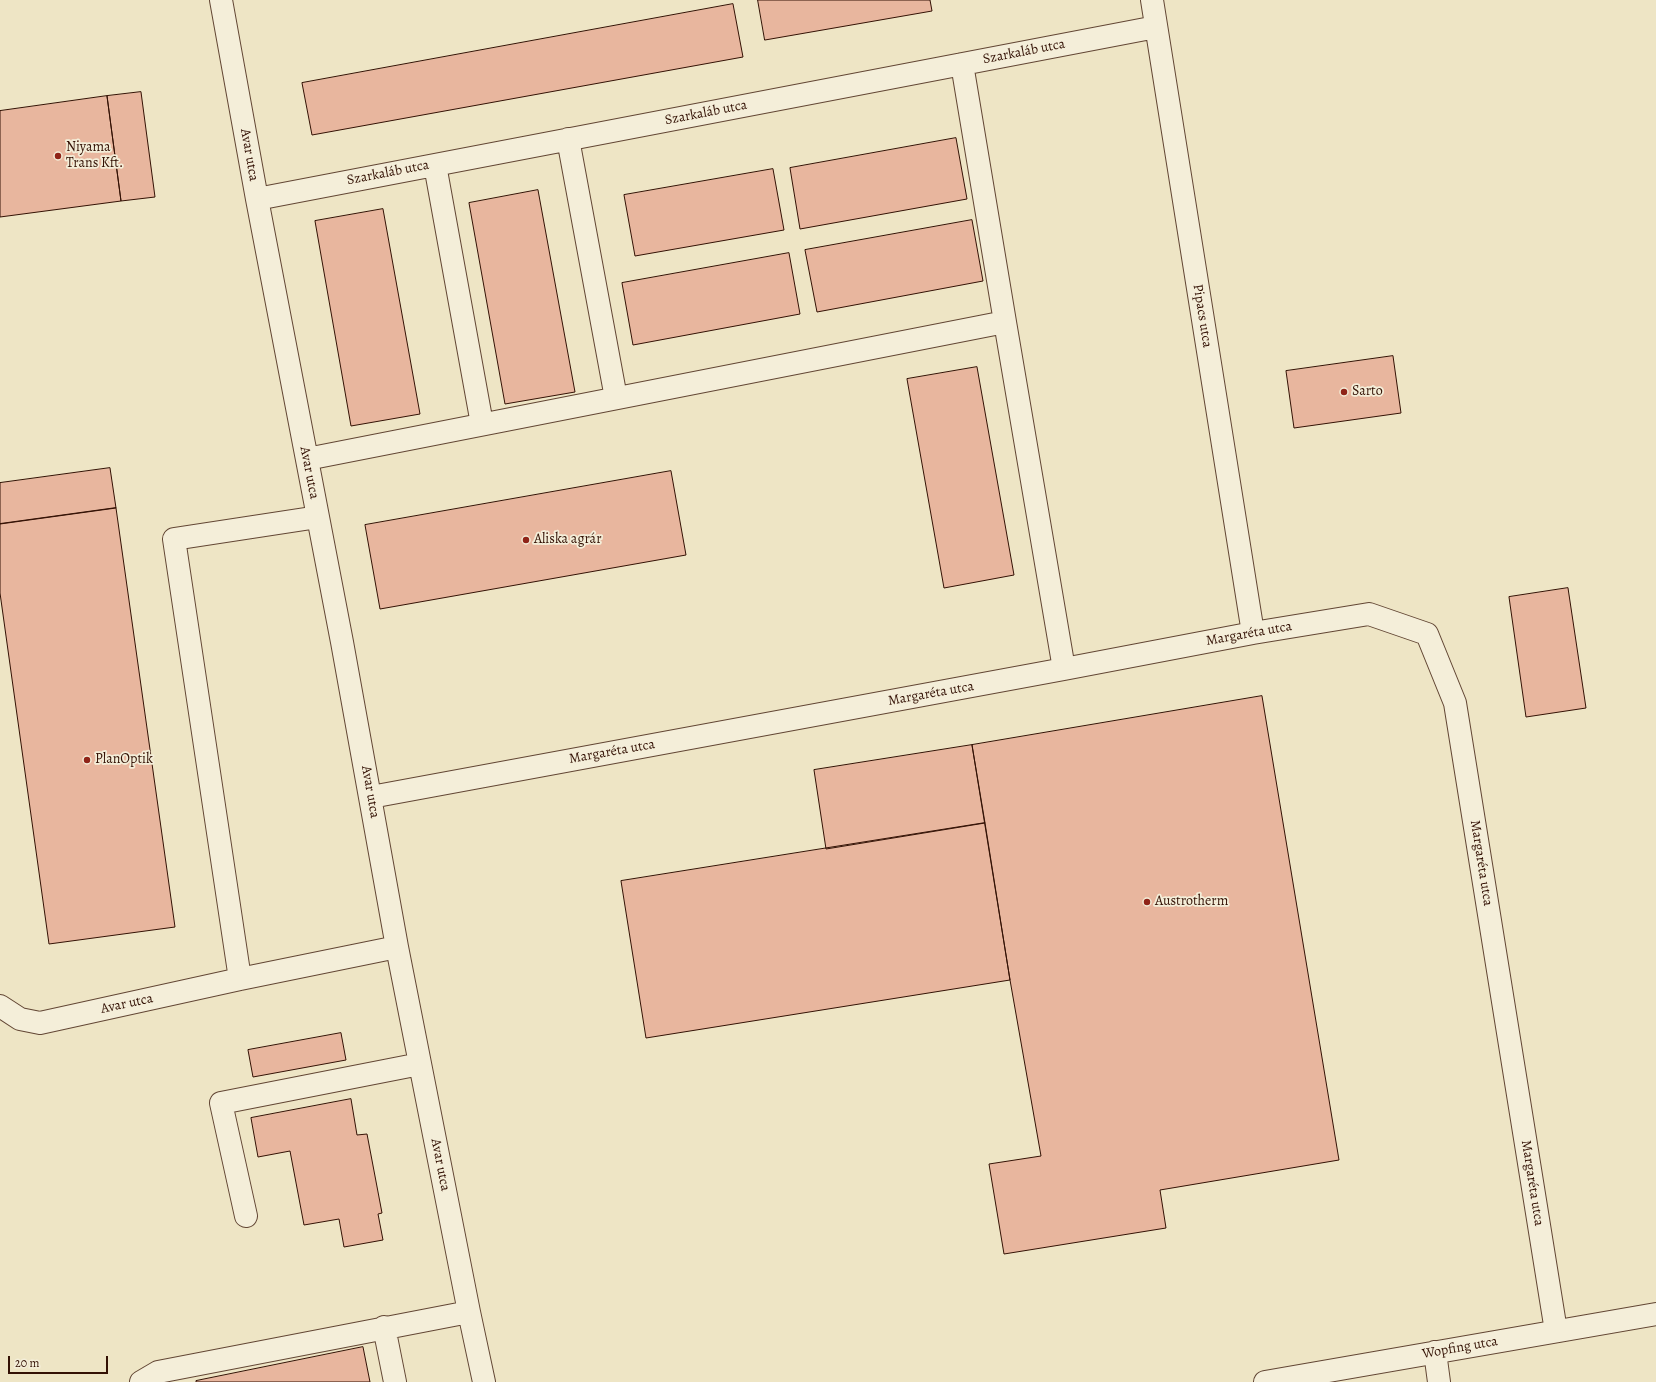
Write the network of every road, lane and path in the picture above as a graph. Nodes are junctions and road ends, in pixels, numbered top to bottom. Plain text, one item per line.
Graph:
1 (221, 0) edge
2 (1152, 0) edge
3 (1156, 27) junction
4 (962, 64) junction
5 (568, 139) junction
6 (435, 164) junction
7 (257, 198) junction
8 (1005, 322) junction
9 (616, 398) junction
10 (482, 424) junction
11 (307, 459) junction
12 (318, 517) junction
13 (1253, 633) junction
14 (1064, 669) junction
15 (371, 796) junction
16 (397, 947) junction
17 (240, 979) junction
18 (0, 1006) edge
19 (420, 1064) junction
20 (246, 1216) dead end
21 (469, 1312) junction
22 (1656, 1314) edge
23 (384, 1327) junction
24 (1556, 1331) junction
25 (1435, 1352) junction
26 (141, 1382) edge
27 (395, 1382) edge
28 (484, 1382) edge
29 (1265, 1382) edge
30 (1439, 1382) edge

1 - 7 street, Avar utca
2 - 3 street, Pipacs utca
3 - 4 street, Szarkaláb utca
3 - 13 street, Pipacs utca
4 - 5 street, Szarkaláb utca
4 - 8 street
5 - 6 street, Szarkaláb utca
5 - 9 street
6 - 7 street, Szarkaláb utca
6 - 10 street
7 - 11 street, Avar utca
8 - 9 street
8 - 14 street
9 - 10 street
10 - 11 street
11 - 12 street, Avar utca
12 - 15 street, Avar utca
12 - 17 street
13 - 14 street, Margaréta utca
13 - 24 street, Margaréta utca
14 - 15 street, Margaréta utca
15 - 16 street, Avar utca
16 - 17 street, Avar utca
16 - 19 street, Avar utca
17 - 18 street, Avar utca
19 - 20 street
19 - 21 street, Avar utca
21 - 23 street
21 - 28 street, Avar utca
22 - 24 street, Wopfing utca
23 - 26 street
23 - 27 street
24 - 25 street, Wopfing utca
25 - 29 street, Wopfing utca
25 - 30 street

